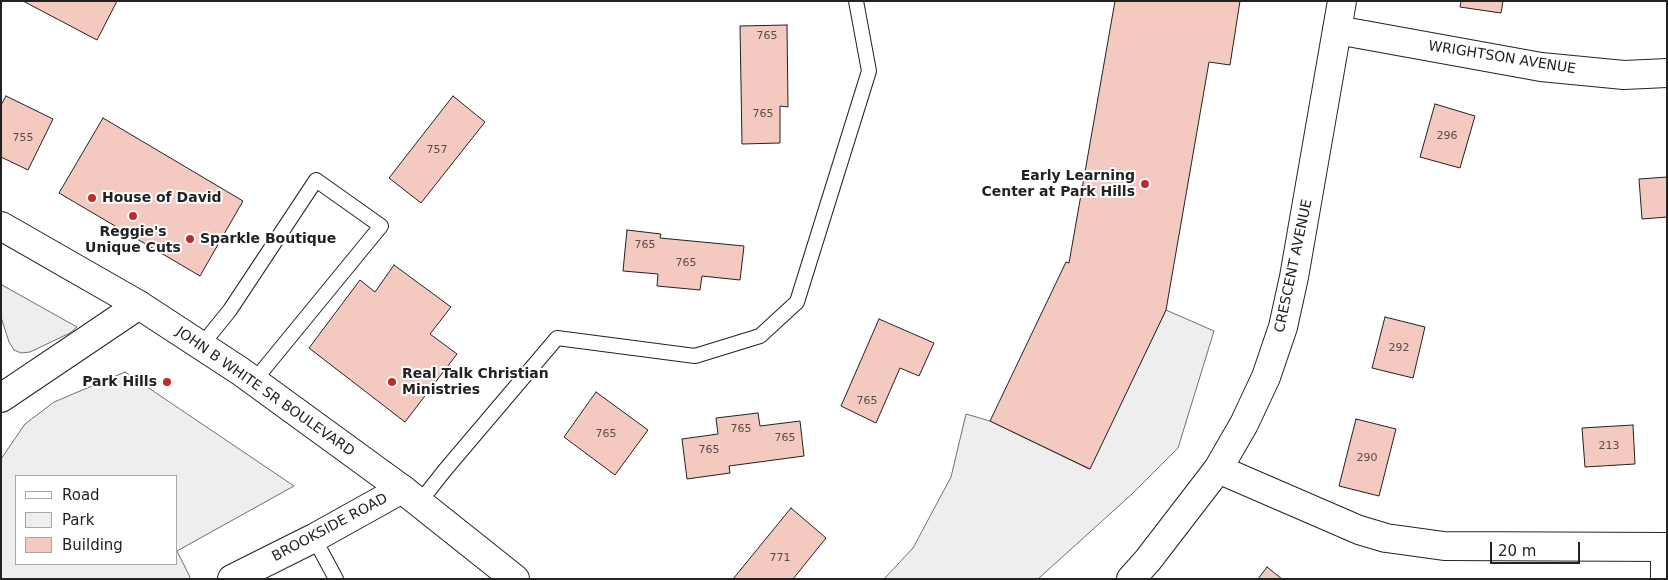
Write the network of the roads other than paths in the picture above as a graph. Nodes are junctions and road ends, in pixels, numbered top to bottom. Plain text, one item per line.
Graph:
1 (856, 1) edge
2 (1342, 1) edge
3 (1337, 30) junction
4 (1667, 73) edge
5 (1, 226) edge
6 (139, 305) junction
7 (201, 346) junction
8 (254, 381) junction
9 (1, 398) edge
10 (1218, 469) junction
11 (410, 496) junction
12 (314, 538) junction
13 (1666, 547) edge
14 (232, 579) edge
15 (336, 579) edge
16 (515, 579) edge
17 (1131, 579) edge
18 (1665, 579) edge

1 - 11 lane
2 - 3 street, CRESCENT AVENUE
3 - 4 street, WRIGHTSON AVENUE
3 - 10 street, CRESCENT AVENUE
5 - 6 street, JOHN B WHITE SR BOULEVARD
6 - 7 street, JOHN B WHITE SR BOULEVARD
6 - 9 street
7 - 8 street, JOHN B WHITE SR BOULEVARD
7 - 8 lane
8 - 11 street, JOHN B WHITE SR BOULEVARD
10 - 13 street
10 - 17 street, CRESCENT AVENUE
11 - 12 street, BROOKSIDE ROAD
11 - 16 street, JOHN B WHITE SR BOULEVARD
12 - 14 street, BROOKSIDE ROAD
12 - 15 lane
13 - 18 street

